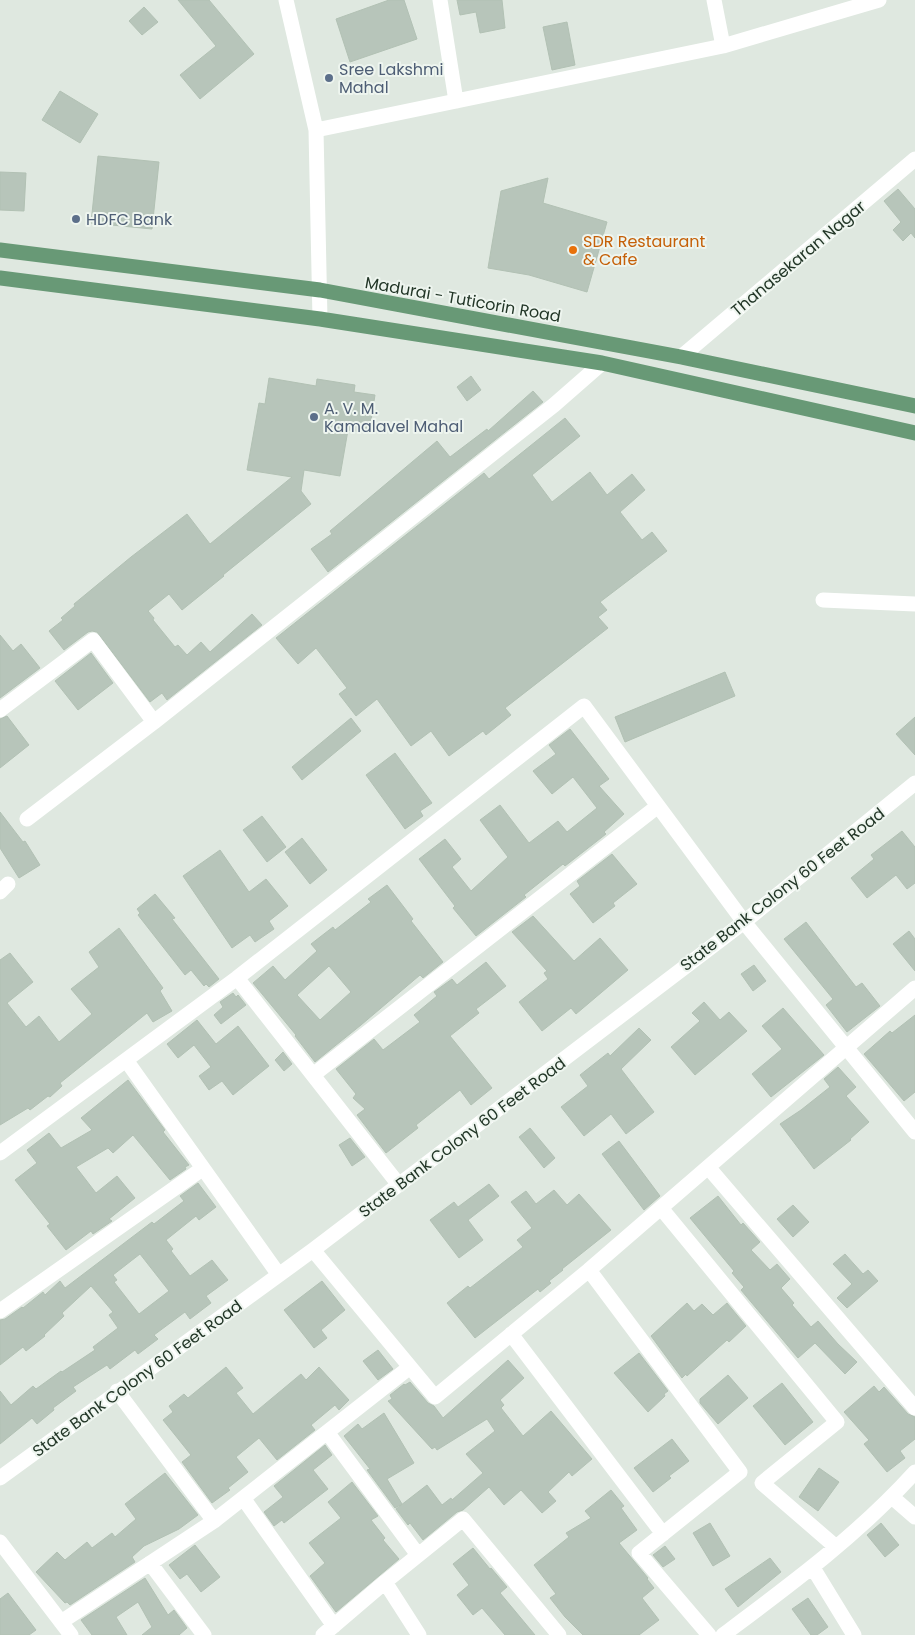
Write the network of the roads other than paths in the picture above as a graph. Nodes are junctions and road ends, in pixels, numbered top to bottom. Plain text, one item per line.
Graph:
1 (286, 0) edge
2 (440, 0) edge
3 (714, 0) edge
4 (879, 0) edge
5 (723, 46) junction
6 (456, 101) junction
7 (316, 130) junction
8 (915, 159) edge
9 (0, 250) edge
10 (0, 278) edge
11 (320, 290) junction
12 (320, 319) junction
13 (681, 357) junction
14 (602, 364) junction
15 (915, 406) edge
16 (915, 433) edge
17 (823, 600) dead end
18 (915, 604) edge
19 (0, 710) edge
20 (154, 722) junction
21 (915, 783) edge
22 (658, 806) junction
23 (27, 819) dead end
24 (744, 922) junction
25 (237, 978) junction
26 (915, 988) edge
27 (847, 1047) junction
28 (126, 1060) junction
29 (313, 1075) junction
30 (915, 1132) edge
31 (0, 1153) edge
32 (708, 1167) junction
33 (202, 1169) junction
34 (399, 1185) junction
35 (661, 1208) junction
36 (313, 1250) junction
37 (589, 1270) junction
38 (279, 1274) junction
39 (0, 1311) edge
40 (511, 1334) junction
41 (410, 1367) junction
42 (117, 1391) junction
43 (915, 1408) edge
44 (327, 1432) junction
45 (740, 1472) junction
46 (915, 1472) edge
47 (0, 1478) edge
48 (762, 1483) junction
49 (892, 1497) junction
50 (243, 1498) junction
51 (915, 1517) edge
52 (214, 1521) junction
53 (663, 1534) junction
54 (0, 1542) edge
55 (836, 1547) junction
56 (418, 1555) junction
57 (150, 1563) junction
58 (813, 1568) junction
59 (385, 1582) junction
60 (60, 1622) junction
61 (328, 1630) edge
62 (70, 1635) edge
63 (204, 1635) edge
64 (419, 1635) edge
65 (559, 1635) edge
66 (709, 1635) edge
67 (723, 1635) edge
68 (854, 1635) edge

1 - 7 street
2 - 6 street
3 - 5 street
4 - 5 street
5 - 6 street
6 - 7 street
7 - 11 street
8 - 13 street, Thanasekaran Nagar
9 - 11 main road, Madurai - Tuticorin Road
10 - 12 main road
11 - 12 street
11 - 13 main road, Madurai - Tuticorin Road
12 - 14 main road
13 - 15 main road, Madurai - Tuticorin Road
14 - 16 main road
14 - 20 street
17 - 18 street
19 - 20 street
20 - 23 street
21 - 24 street, State Bank Colony 60 Feet Road
22 - 24 street
22 - 25 street
22 - 29 street
24 - 27 street
24 - 34 street, State Bank Colony 60 Feet Road
25 - 28 street
25 - 29 street
26 - 27 street
27 - 30 street
27 - 32 street
28 - 31 street
28 - 33 street
29 - 34 street
32 - 35 street
32 - 43 street
33 - 38 street
33 - 39 street
34 - 36 street, State Bank Colony 60 Feet Road
35 - 37 street
35 - 48 street
36 - 38 street, State Bank Colony 60 Feet Road
36 - 41 street
37 - 40 street
37 - 45 street
38 - 42 street, State Bank Colony 60 Feet Road
40 - 41 street
40 - 53 street
41 - 44 street
42 - 47 street, State Bank Colony 60 Feet Road
42 - 52 street
44 - 50 street
44 - 56 street
45 - 48 street
45 - 53 street
46 - 49 street
48 - 55 street
49 - 51 street
49 - 55 street
50 - 52 street
50 - 61 street
52 - 57 street
53 - 66 street
54 - 60 street
55 - 58 street
56 - 59 street
56 - 65 street
57 - 60 street
57 - 63 street
58 - 67 street
58 - 68 street
59 - 61 street
59 - 64 street
60 - 62 street

